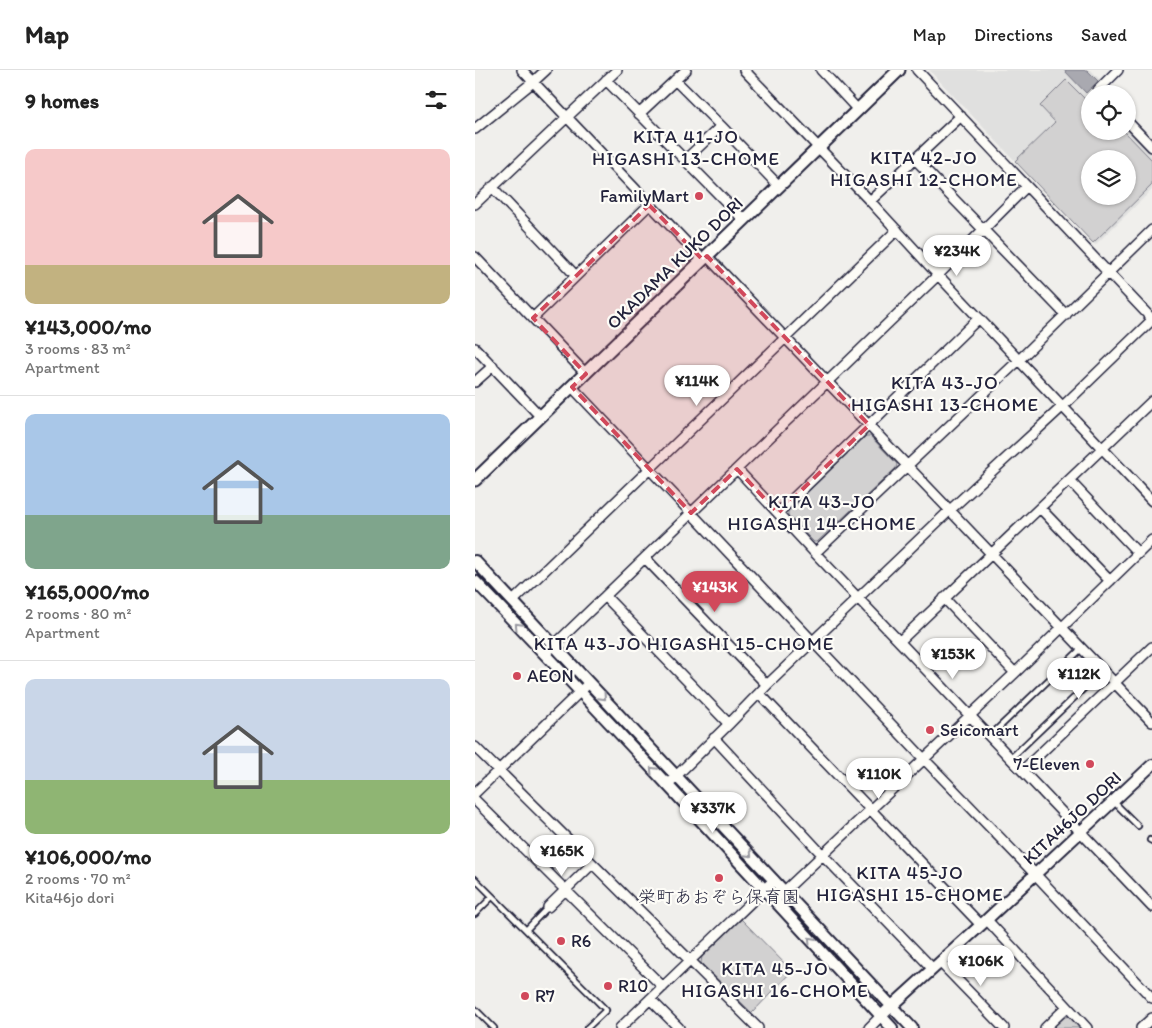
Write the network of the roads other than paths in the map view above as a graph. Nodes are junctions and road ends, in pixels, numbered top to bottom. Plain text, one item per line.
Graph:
1 (522, 70) edge
2 (546, 70) edge
3 (617, 70) edge
4 (686, 70) edge
5 (744, 70) edge
6 (821, 70) edge
7 (899, 70) edge
8 (917, 70) edge
9 (1118, 70) edge
10 (606, 80) junction
11 (675, 80) junction
12 (533, 82) junction
13 (1103, 85) edge
14 (858, 110) junction
15 (639, 114) junction
16 (961, 116) junction
17 (566, 118) junction
18 (721, 126) junction
19 (475, 128) edge
20 (1136, 130) edge
21 (1152, 147) edge
22 (819, 148) junction
23 (915, 159) junction
24 (685, 160) junction
25 (779, 186) junction
26 (1026, 187) junction
27 (492, 188) junction
28 (870, 201) junction
29 (475, 204) edge
30 (649, 205) junction
31 (744, 220) junction
32 (897, 230) junction
33 (983, 230) junction
34 (1152, 230) edge
35 (475, 257) edge
36 (705, 258) junction
37 (1109, 273) junction
38 (938, 275) junction
39 (576, 276) junction
40 (1066, 315) junction
41 (533, 318) junction
42 (979, 318) junction
43 (1152, 320) edge
44 (785, 337) junction
45 (475, 348) edge
46 (1019, 360) junction
47 (493, 366) junction
48 (586, 374) junction
49 (828, 381) junction
50 (475, 382) edge
51 (572, 387) junction
52 (1151, 404) edge
53 (1063, 406) junction
54 (541, 418) junction
55 (869, 425) junction
56 (1103, 449) junction
57 (907, 465) junction
58 (737, 469) junction
59 (650, 470) junction
60 (475, 480) edge
61 (1069, 480) junction
62 (1152, 501) edge
63 (1040, 508) junction
64 (950, 510) junction
65 (691, 513) junction
66 (778, 513) junction
67 (1152, 540) edge
68 (815, 552) junction
69 (992, 553) junction
70 (1138, 553) junction
71 (645, 558) junction
72 (475, 561) edge
73 (1110, 580) junction
74 (475, 581) edge
75 (605, 596) junction
76 (858, 598) junction
77 (945, 598) junction
78 (513, 601) junction
79 (1061, 628) junction
80 (813, 641) junction
81 (900, 642) junction
82 (555, 645) junction
83 (1152, 647) edge
84 (1081, 648) junction
85 (545, 654) junction
86 (1103, 670) junction
87 (1015, 673) junction
88 (589, 683) junction
89 (1115, 683) junction
90 (767, 685) junction
91 (580, 692) junction
92 (759, 693) junction
93 (970, 715) junction
94 (1152, 722) edge
95 (729, 724) junction
96 (990, 736) junction
97 (715, 738) junction
98 (475, 747) edge
99 (1011, 758) junction
100 (924, 759) junction
101 (1152, 765) edge
102 (1023, 770) junction
103 (499, 771) junction
104 (676, 776) junction
105 (667, 785) junction
106 (475, 793) edge
107 (475, 800) edge
108 (1113, 801) junction
109 (871, 809) junction
110 (1138, 826) dead end
111 (1081, 831) junction
112 (823, 855) junction
113 (592, 864) junction
114 (1035, 874) junction
115 (475, 879) edge
116 (774, 880) junction
117 (765, 889) junction
118 (565, 890) junction
119 (785, 892) junction
120 (492, 897) junction
121 (775, 900) junction
122 (1151, 903) edge
123 (548, 907) joint
124 (475, 914) edge
125 (984, 923) junction
126 (525, 930) junction
127 (690, 960) junction
128 (936, 965) junction
129 (663, 987) junction
130 (1152, 998) edge
131 (650, 999) junction
132 (892, 1006) junction
133 (1067, 1006) junction
134 (475, 1009) edge
135 (881, 1016) junction
136 (1152, 1018) edge
137 (494, 1028) edge
138 (587, 1028) edge
139 (620, 1028) edge
140 (679, 1028) edge
141 (758, 1028) edge
142 (869, 1028) edge
143 (891, 1028) edge
144 (912, 1028) edge
145 (1004, 1028) edge
146 (1045, 1028) edge
147 (1087, 1028) edge
148 (1141, 1028) edge

1 - 12 street
2 - 12 street
3 - 10 street
4 - 11 street
5 - 22 street
6 - 14 street
7 - 14 main road, OKADAMA KUKO DORI
8 - 16 street
9 - 13 street
10 - 15 street
10 - 17 street
11 - 15 street
11 - 18 street
12 - 17 street
12 - 19 street
14 - 22 main road, OKADAMA KUKO DORI
15 - 24 street
16 - 23 street
16 - 26 street
17 - 27 street
17 - 30 street
18 - 24 street
18 - 25 street
20 - 21 street
22 - 25 main road, OKADAMA KUKO DORI
22 - 28 street
23 - 28 street
23 - 33 street
24 - 31 street
25 - 31 main road, OKADAMA KUKO DORI
26 - 33 street
26 - 37 street
27 - 29 street
27 - 39 street
28 - 32 street
30 - 36 street
30 - 39 street
31 - 36 main road, OKADAMA KUKO DORI
32 - 38 street
32 - 44 street
33 - 38 street
33 - 40 street
34 - 37 street
35 - 41 street
36 - 44 street
36 - 48 main road, OKADAMA KUKO DORI
37 - 40 street
37 - 43 street
38 - 42 street
38 - 49 street
39 - 41 street
40 - 46 street
41 - 48 street
42 - 46 street
42 - 55 street
43 - 53 street
44 - 49 street
44 - 59 street
45 - 47 street
46 - 53 street
46 - 57 street
47 - 50 street
47 - 54 street
48 - 51 main road, OKADAMA KUKO DORI
49 - 55 street
49 - 58 street
51 - 54 main road, OKADAMA KUKO DORI
51 - 59 street
52 - 56 street
53 - 56 street
53 - 64 street
54 - 60 main road, OKADAMA KUKO DORI
55 - 57 street
55 - 66 street
56 - 61 street
56 - 62 street
57 - 64 street
57 - 68 street
58 - 65 street
58 - 66 street
59 - 65 street
59 - 78 street
61 - 63 street
61 - 70 street
63 - 69 street
63 - 73 street
64 - 69 street
64 - 76 street
65 - 71 street
65 - 80 street
66 - 68 street
67 - 70 street
68 - 76 street
69 - 77 street
69 - 79 street
70 - 73 street
71 - 75 street
71 - 90 street
72 - 78 street
73 - 79 street
85 -> 74 street
75 - 82 street
75 - 95 street
76 - 80 street
76 - 81 street
77 - 81 street
77 - 87 street
78 - 82 street
79 - 84 street
79 - 87 street
80 - 90 street
80 - 100 street
81 - 93 street
82 - 85 street
82 - 88 street
83 - 89 street
84 - 86 street
84 - 96 lane
85 - 91 street
86 - 89 street
86 - 99 lane
87 - 93 street
88 - 91 street
88 -> 104 street
89 - 94 street
89 - 102 street
90 - 92 street
91 - 103 street
105 -> 91 street
92 - 95 street
92 - 109 street
93 - 96 street
93 - 100 street
95 - 97 street
96 - 99 street
97 - 104 street
97 - 112 street
98 - 103 street
99 - 102 street
100 - 109 street
100 - 114 street
101 - 108 street, KITA46JO DORI
102 - 111 street
103 - 106 street
103 - 113 street
104 - 105 street
104 -> 116 street
105 - 117 street
107 - 118 street
108 - 110 lane
108 - 111 street, KITA46JO DORI
109 - 112 street
109 - 125 street
111 - 114 street, KITA46JO DORI
111 - 122 street
112 - 119 street
112 - 128 street
113 - 118 street
113 - 127 street
114 - 125 street, KITA46JO DORI
114 - 130 street
115 - 120 lane
116 - 117 street
116 - 119 street
117 - 121 street
117 - 127 street
118 - 123 street
118 - 129 street
119 - 121 street
119 - 132 street
120 - 124 lane
120 - 126 lane
135 -> 121 street
123 - 126 lane
125 - 128 street, KITA46JO DORI
125 - 133 street
126 - 138 lane
127 - 129 street
127 - 141 street
128 - 132 street, KITA46JO DORI
128 - 145 street
129 - 131 street
131 - 139 street
131 - 140 street
132 - 135 street, KITA46JO DORI
132 - 144 street
133 - 146 street
133 - 147 street
134 - 137 lane
135 - 142 street
135 - 143 street
136 - 148 street

